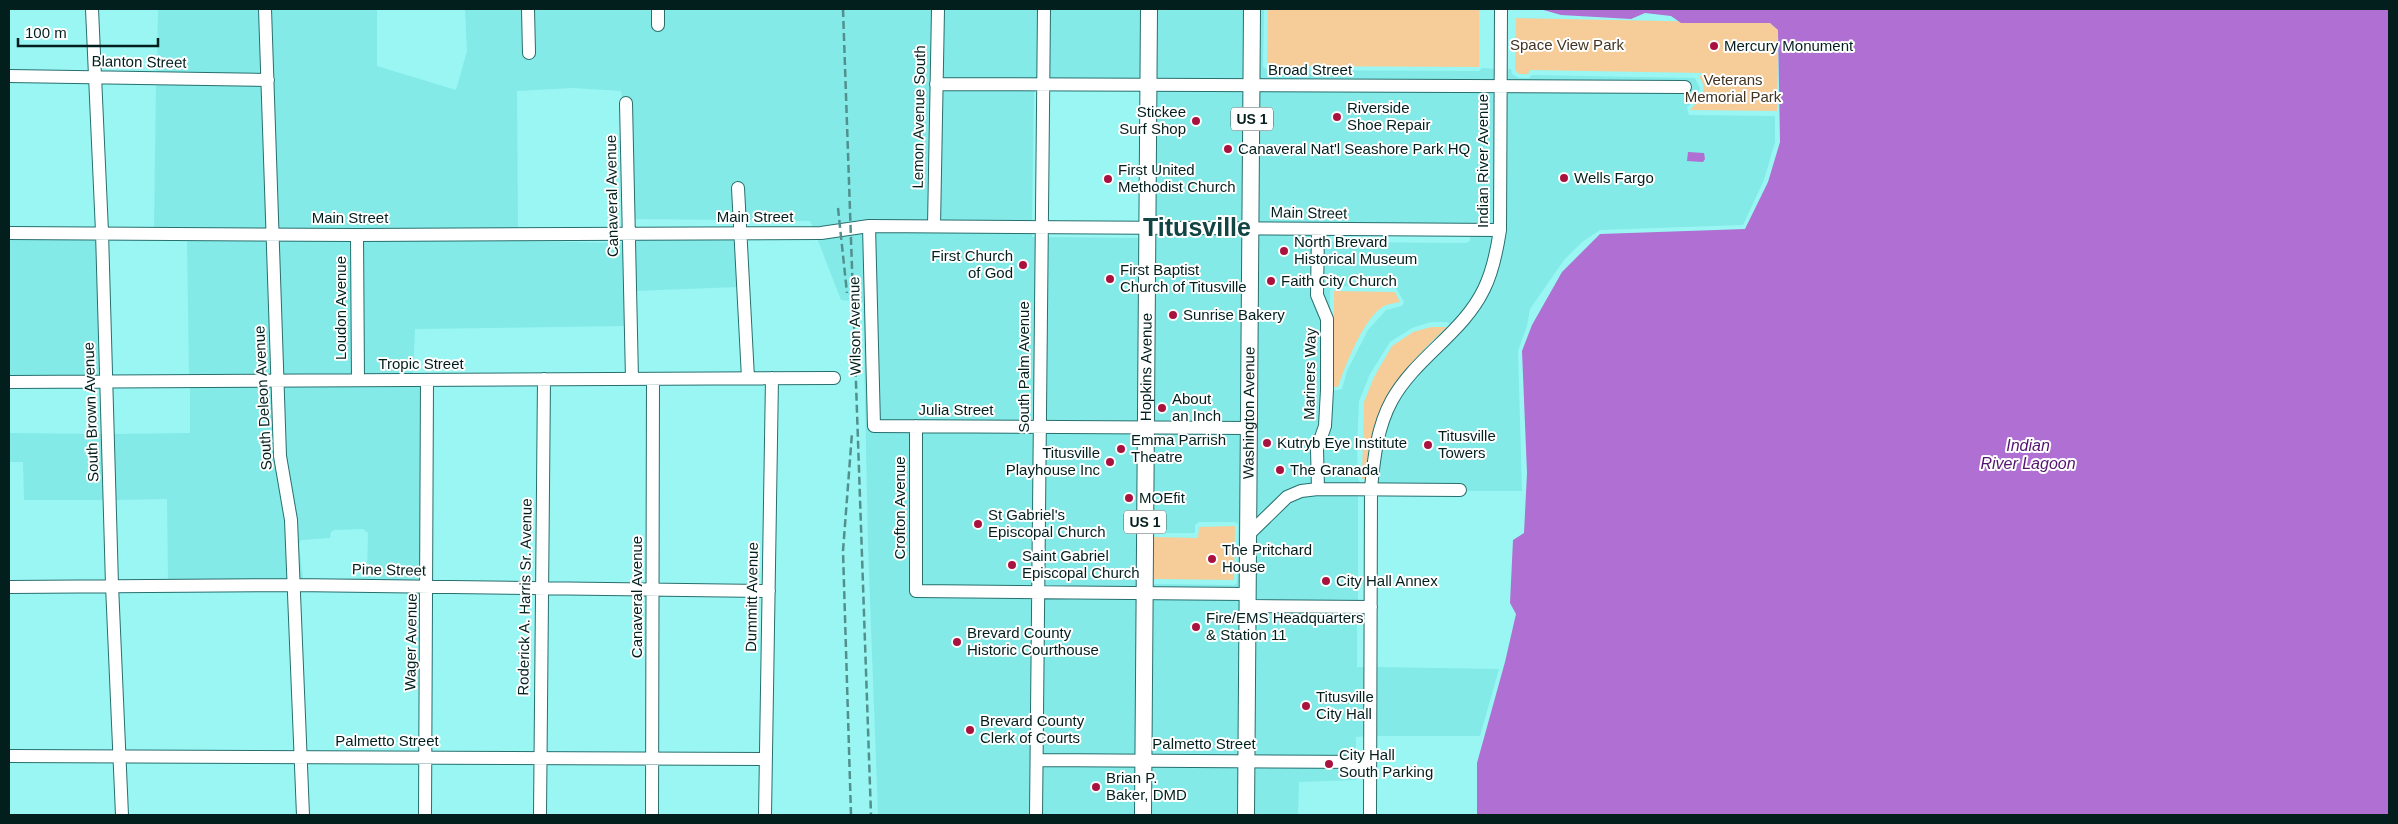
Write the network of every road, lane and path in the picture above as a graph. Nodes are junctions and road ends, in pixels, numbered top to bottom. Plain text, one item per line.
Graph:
1 (92, 9) edge
2 (265, 9) edge
3 (528, 9) edge
4 (658, 9) edge
5 (938, 9) edge
6 (1044, 9) edge
7 (1149, 9) edge
8 (1252, 9) edge
9 (1502, 9) edge
10 (658, 25) dead end
11 (529, 54) dead end
12 (9, 76) edge
13 (95, 78) junction
14 (268, 80) junction
15 (936, 84) junction
16 (1043, 85) junction
17 (1149, 85) junction
18 (1252, 86) junction
19 (1500, 87) junction
20 (1685, 87) dead end
21 (626, 103) dead end
22 (738, 188) dead end
23 (869, 226) junction
24 (934, 226) junction
25 (1042, 227) junction
26 (1147, 228) junction
27 (1251, 229) junction
28 (1318, 230) junction
29 (1500, 230) junction
30 (102, 232) junction
31 (9, 233) edge
32 (628, 233) junction
33 (740, 233) junction
34 (271, 234) junction
35 (357, 235) junction
36 (748, 378) junction
37 (772, 378) junction
38 (834, 378) dead end
39 (544, 379) junction
40 (632, 379) junction
41 (653, 379) junction
42 (276, 380) junction
43 (358, 380) junction
44 (428, 380) junction
45 (106, 381) junction
46 (9, 382) edge
47 (1040, 425) junction
48 (874, 426) joint
49 (916, 426) junction
50 (1146, 427) junction
51 (1249, 428) junction
52 (1371, 488) junction
53 (1318, 489) junction
54 (1460, 490) dead end
55 (1248, 535) junction
56 (112, 585) junction
57 (294, 585) junction
58 (428, 586) junction
59 (9, 587) edge
60 (541, 588) junction
61 (653, 590) junction
62 (769, 591) junction
63 (1038, 592) junction
64 (1144, 593) junction
65 (1247, 600) junction
66 (1371, 607) junction
67 (9, 756) edge
68 (121, 756) junction
69 (300, 757) junction
70 (425, 757) junction
71 (540, 757) junction
72 (653, 759) junction
73 (766, 759) junction
74 (1037, 760) junction
75 (1143, 760) junction
76 (1246, 761) junction
77 (1370, 762) junction
78 (122, 815) edge
79 (303, 815) edge
80 (425, 815) edge
81 (540, 815) edge
82 (652, 815) edge
83 (765, 815) edge
84 (1036, 815) edge
85 (1143, 815) edge
86 (1246, 815) edge
87 (1370, 815) edge

1 - 13 street, South Brown Avenue
2 - 14 street, South Deleon Avenue
3 - 11 street
4 - 10 street
5 - 15 street, Lemon Avenue South
6 - 16 street, South Palm Avenue
7 - 17 main road, Hopkins Avenue / US 1
8 - 18 main road, Washington Avenue / US 1
9 - 19 street, Indian River Avenue
12 - 13 street, Blanton Street
13 - 14 street, Blanton Street
13 - 30 street, South Brown Avenue
14 - 34 street, South Deleon Avenue
15 - 16 street, Broad Street
15 - 24 street, Lemon Avenue South
16 - 17 street, Broad Street
16 - 25 street, South Palm Avenue
17 - 18 street, Broad Street
17 - 26 main road, Hopkins Avenue / US 1
18 - 19 street, Broad Street
18 - 27 main road, Washington Avenue / US 1
19 - 20 street, Broad Street
19 - 29 street, Indian River Avenue
21 - 32 street, Canaveral Avenue
22 - 33 street
23 - 24 street, Main Street
23 - 33 street, Main Street
23 - 48 street, Wilson Avenue
24 - 25 street, Main Street
25 - 26 street, Main Street
25 - 47 street, South Palm Avenue
26 - 27 street, Main Street
26 - 50 main road, Hopkins Avenue / US 1
27 - 28 street, Main Street
27 - 51 main road, Washington Avenue / US 1
28 - 29 street, Main Street
28 - 53 street, Mariners Way
29 - 52 street, Indian River Avenue
30 - 31 street, Main Street
30 - 34 street, Main Street
30 - 45 street, South Brown Avenue
32 - 33 street, Main Street
32 - 35 street, Main Street
32 - 40 street, Canaveral Avenue
33 - 36 street
34 - 35 street, Main Street
34 - 42 street, South Deleon Avenue
35 - 43 street, Loudon Avenue
36 - 37 street, Tropic Street
36 - 41 street, Tropic Street
37 - 38 street, Tropic Street
37 - 62 street, Dummitt Avenue
39 - 40 street, Tropic Street
39 - 44 street, Tropic Street
39 - 60 street, Roderick A. Harris Sr. Avenue
40 - 41 street, Tropic Street
41 - 61 street, Canaveral Avenue
42 - 43 street, Tropic Street
42 - 45 street, Tropic Street
42 - 57 street, South Deleon Avenue
43 - 44 street, Tropic Street
44 - 58 street, Wager Avenue
45 - 46 street, Tropic Street
45 - 56 street, South Brown Avenue
47 - 49 street, Julia Street
47 - 50 street, Julia Street
47 - 63 street, South Palm Avenue
48 - 49 street, Julia Street
49 - 63 street, Crofton Avenue
50 - 51 street, Julia Street
50 - 64 main road, Hopkins Avenue / US 1
51 - 55 main road, Washington Avenue / US 1
52 - 53 street
52 - 54 street
52 - 66 street, Indian River Avenue
53 - 55 street
55 - 65 main road, Washington Avenue / US 1
56 - 57 street, Pine Street
56 - 59 street, Pine Street
56 - 68 street, South Brown Avenue
57 - 58 street, Pine Street
57 - 69 street, South Deleon Avenue
58 - 60 street, Pine Street
58 - 70 street, Wager Avenue
60 - 61 street, Pine Street
60 - 71 street, Roderick A. Harris Sr. Avenue
61 - 62 street, Pine Street
61 - 72 street, Canaveral Avenue
62 - 73 street, Dummitt Avenue
63 - 64 street
63 - 74 street, South Palm Avenue
64 - 65 street
64 - 75 main road, Hopkins Avenue / US 1
65 - 66 street
65 - 76 main road, Washington Avenue / US 1
66 - 77 street, Indian River Avenue
67 - 68 street, Palmetto Street
68 - 69 street, Palmetto Street
68 - 78 street, South Brown Avenue
69 - 70 street, Palmetto Street
69 - 79 street, South Deleon Avenue
70 - 71 street, Palmetto Street
70 - 80 street, Wager Avenue
71 - 72 street, Palmetto Street
71 - 81 street, Roderick A. Harris Sr. Avenue
72 - 73 street, Palmetto Street
72 - 82 street, Canaveral Avenue
73 - 83 street, Dummitt Avenue
74 - 75 street, Palmetto Street
74 - 84 street, South Palm Avenue
75 - 76 street, Palmetto Street
75 - 85 main road, Hopkins Avenue / US 1
76 - 77 street, Palmetto Street
76 - 86 main road, Washington Avenue / US 1
77 - 87 street, Indian River Avenue

